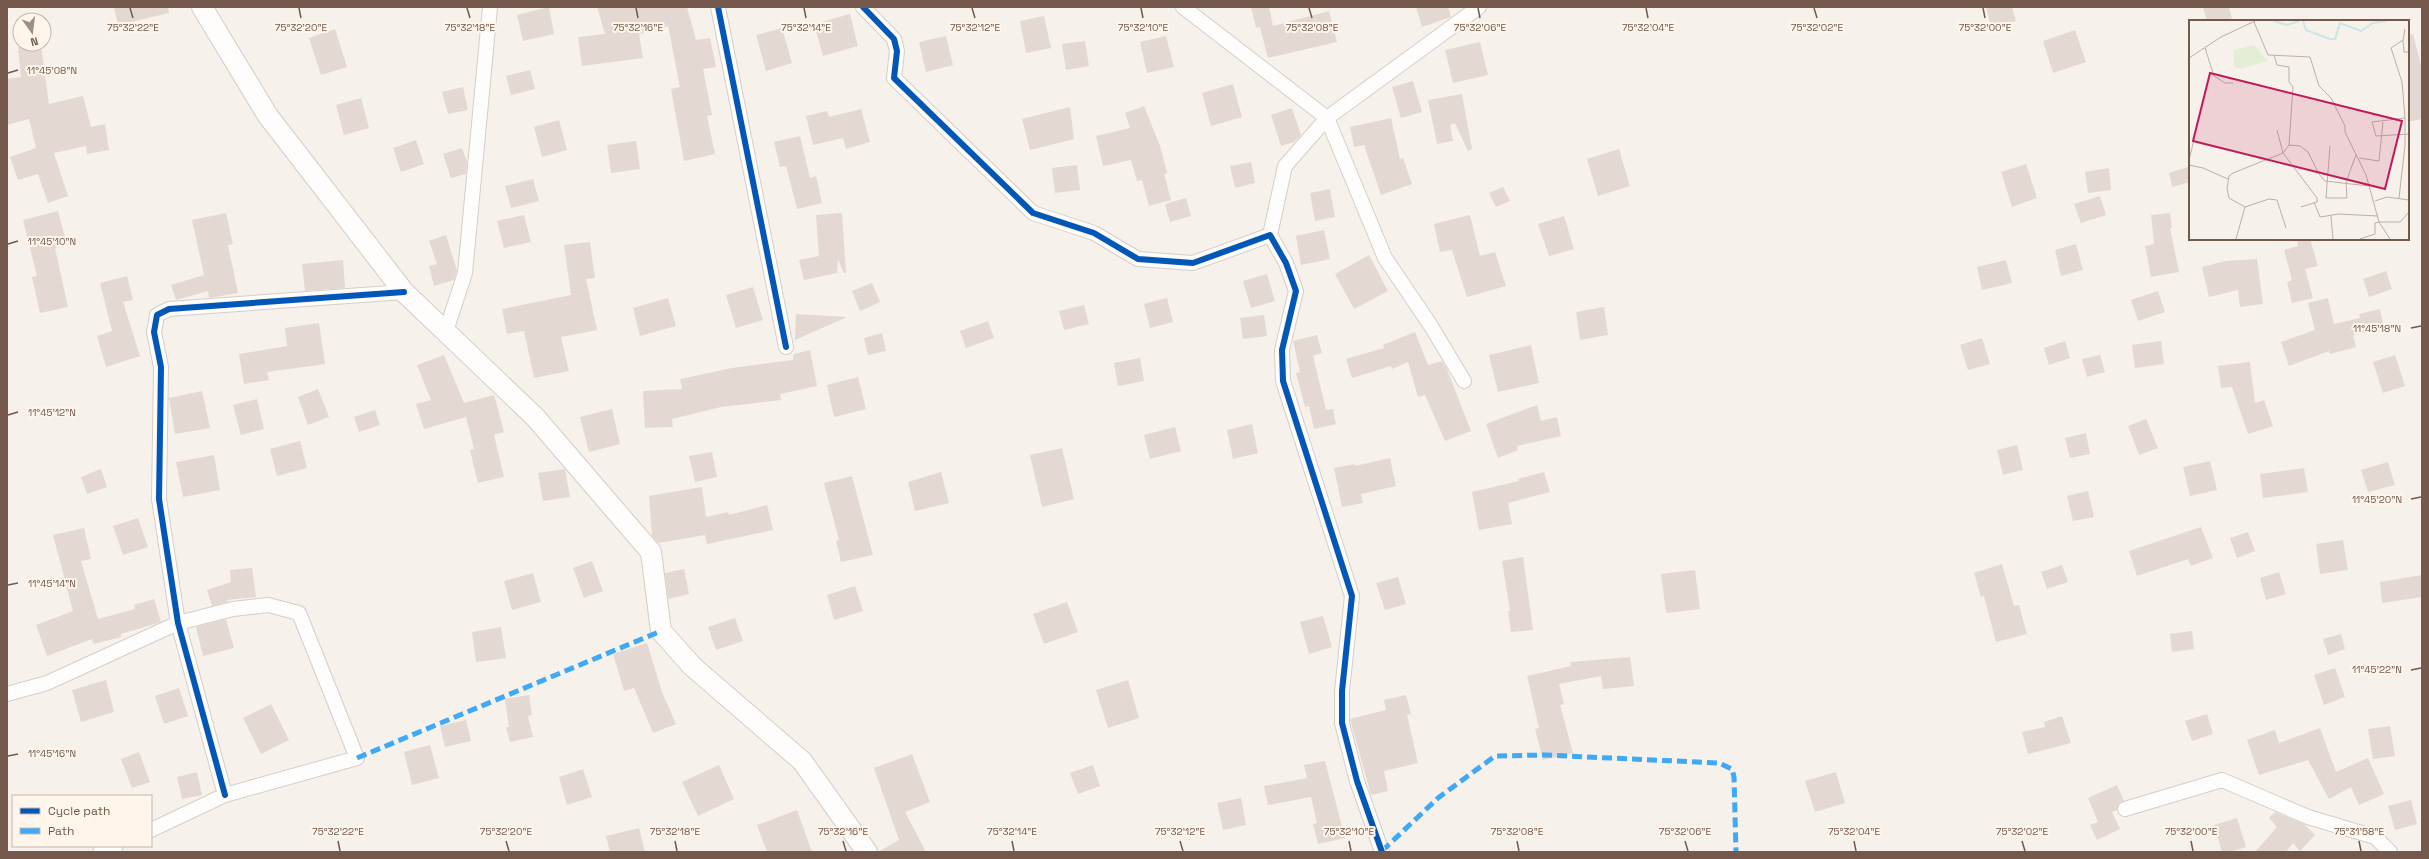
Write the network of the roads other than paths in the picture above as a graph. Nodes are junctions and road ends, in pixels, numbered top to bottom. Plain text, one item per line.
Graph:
1 (202, 7) edge
2 (490, 7) edge
3 (718, 7) edge
4 (863, 7) edge
5 (1183, 7) edge
6 (1479, 7) edge
7 (1328, 118) junction
8 (1270, 236) junction
9 (404, 292) junction
10 (446, 331) junction
11 (786, 347) dead end
12 (1464, 382) dead end
13 (178, 622) junction
14 (7, 694) edge
15 (225, 795) junction
16 (2125, 809) dead end
17 (152, 830) edge
18 (113, 847) edge
19 (100, 852) edge
20 (867, 852) edge
21 (1382, 852) edge
22 (2390, 852) edge

1 - 9 main road
2 - 10 street
3 - 11 street
4 - 8 street
5 - 7 street
6 - 7 street
7 - 8 street
7 - 12 street
8 - 21 street
9 - 10 main road
9 - 13 street
10 - 20 main road
13 - 14 street
13 - 15 street
13 - 15 street
15 - 17 street
16 - 22 street
18 - 19 street

